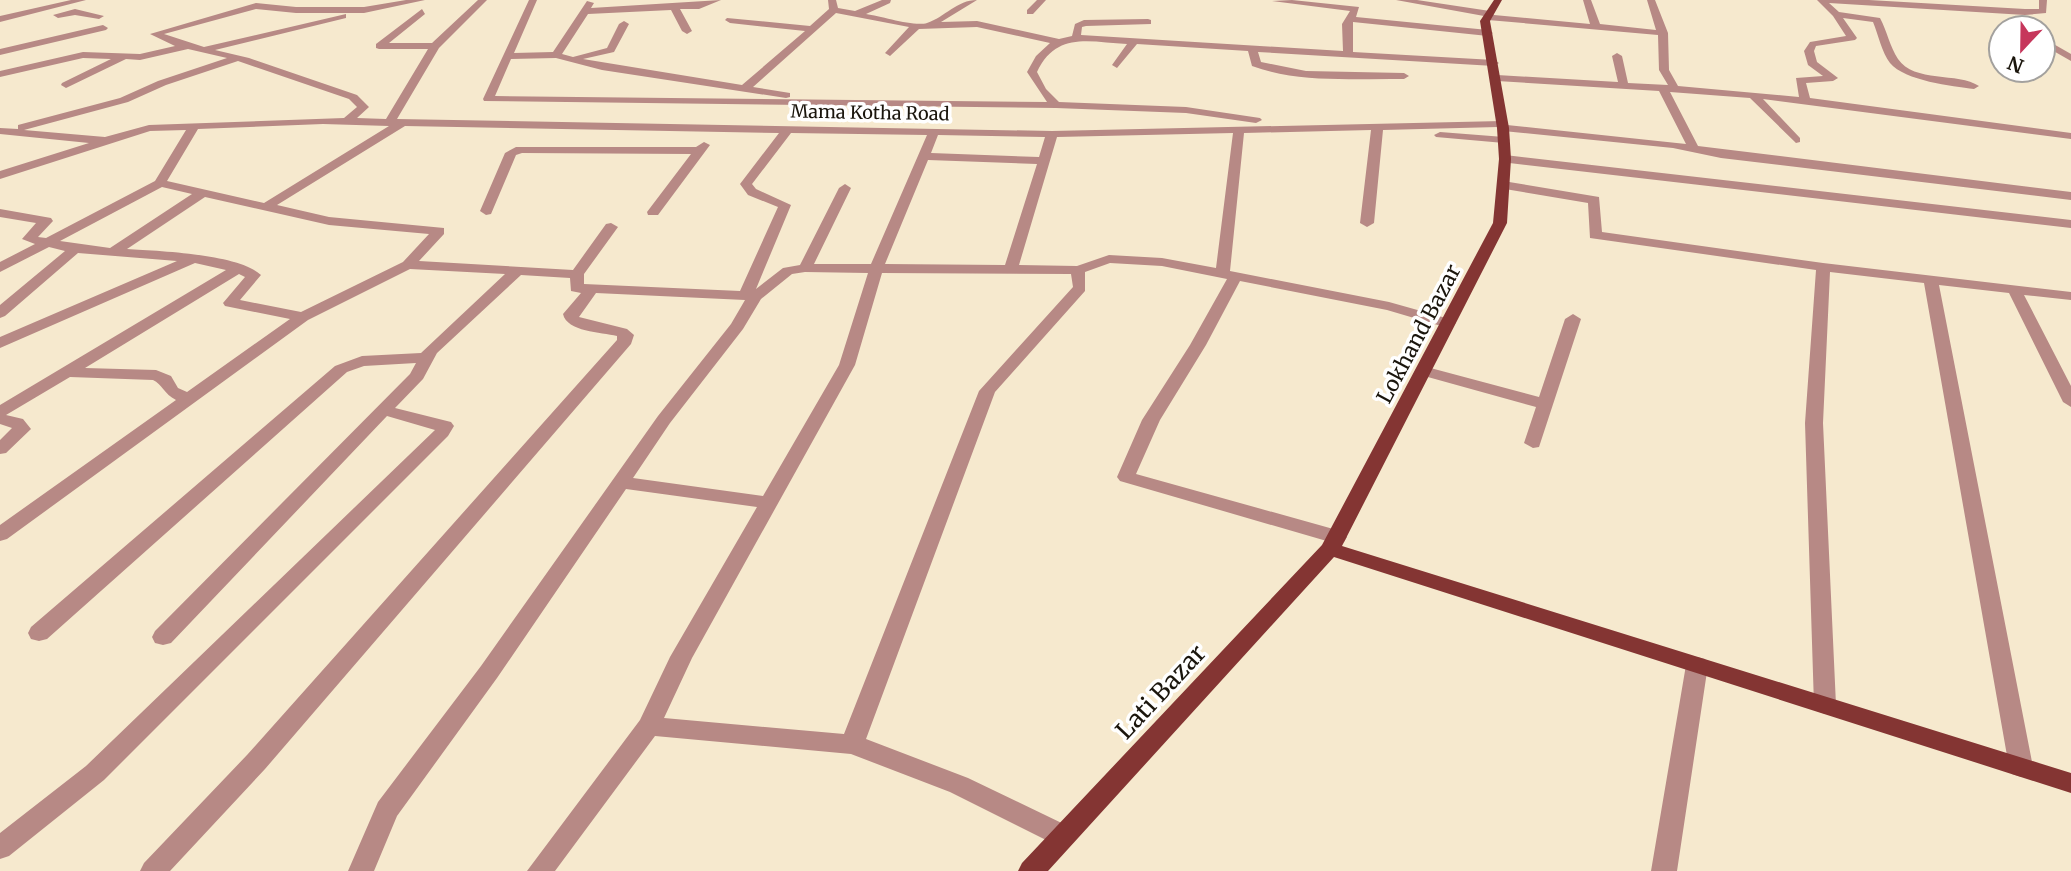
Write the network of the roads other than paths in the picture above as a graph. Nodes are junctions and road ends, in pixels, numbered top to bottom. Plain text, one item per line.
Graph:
1 (82, 0) edge
2 (272, 0) edge
3 (421, 0) edge
4 (483, 0) edge
5 (533, 0) edge
6 (651, 0) edge
7 (717, 0) edge
8 (973, 0) edge
9 (1042, 0) edge
10 (1400, 0) edge
11 (1498, 0) edge
12 (1587, 0) edge
13 (1651, 0) edge
14 (1825, 0) edge
15 (1922, 0) edge
16 (1959, 0) edge
17 (2043, 0) edge
18 (887, 1) edge
19 (1276, 1) edge
20 (1359, 4) edge
21 (365, 5) edge
22 (833, 5) edge
23 (256, 6) junction
24 (699, 6) junction
25 (674, 7) junction
26 (422, 12) dead end
27 (1030, 12) dead end
28 (19, 14) junction
29 (1836, 15) junction
30 (99, 16) dead end
31 (854, 16) junction
32 (1489, 16) junction
33 (0, 19) edge
34 (1350, 19) junction
35 (730, 20) dead end
36 (1148, 22) dead end
37 (624, 24) dead end
38 (930, 24) junction
39 (916, 26) junction
40 (1596, 27) junction
41 (103, 28) dead end
42 (812, 29) junction
43 (687, 31) dead end
44 (1488, 33) junction
45 (1663, 33) junction
46 (1076, 38) junction
47 (1135, 40) junction
48 (1056, 41) junction
49 (188, 46) junction
50 (435, 46) junction
51 (204, 50) junction
52 (1253, 50) junction
53 (0, 52) edge
54 (890, 53) dead end
55 (556, 55) junction
56 (1348, 55) junction
57 (125, 56) junction
58 (506, 56) junction
59 (1617, 56) dead end
60 (238, 58) junction
61 (575, 58) junction
62 (1494, 63) junction
63 (1116, 65) dead end
64 (0, 74) edge
65 (1404, 76) dead end
66 (1497, 78) junction
67 (66, 85) dead end
68 (1624, 86) junction
69 (1974, 86) dead end
70 (1669, 88) junction
71 (744, 89) junction
72 (1754, 96) junction
73 (1805, 101) junction
74 (849, 104) junction
75 (1056, 105) junction
76 (347, 121) junction
77 (397, 122) junction
78 (195, 125) junction
79 (1297, 126) junction
80 (1349, 126) junction
81 (718, 128) junction
82 (1239, 128) junction
83 (788, 129) junction
84 (1377, 129) junction
85 (6, 131) edge
86 (1503, 131) junction
87 (934, 132) junction
88 (1052, 134) junction
89 (2071, 136) edge
90 (106, 141) junction
91 (1796, 141) dead end
92 (1694, 149) junction
93 (700, 150) junction
94 (924, 156) junction
95 (1505, 159) junction
96 (1044, 160) junction
97 (1725, 170) junction
98 (0, 175) edge
99 (160, 183) junction
100 (1503, 185) junction
101 (845, 188) dead end
102 (204, 192) junction
103 (2071, 196) edge
104 (266, 207) junction
105 (486, 211) dead end
106 (653, 212) dead end
107 (0, 213) edge
108 (1367, 223) dead end
109 (2071, 225) edge
110 (611, 227) dead end
111 (51, 243) junction
112 (76, 248) junction
113 (113, 251) junction
114 (193, 259) junction
115 (408, 265) junction
116 (1823, 267) junction
117 (0, 268) edge
118 (239, 268) junction
119 (805, 268) junction
120 (876, 270) junction
121 (1078, 270) junction
122 (1010, 271) junction
123 (516, 272) junction
124 (577, 274) junction
125 (1229, 274) junction
126 (1931, 280) junction
127 (592, 289) junction
128 (2014, 289) junction
129 (750, 296) junction
130 (2071, 296) edge
131 (0, 313) edge
132 (303, 317) junction
133 (1573, 319) dead end
134 (1448, 323) junction
135 (0, 343) edge
136 (425, 358) junction
137 (1423, 371) junction
138 (67, 372) junction
139 (187, 400) junction
140 (2071, 402) edge
141 (1546, 404) junction
142 (383, 410) junction
143 (0, 412) edge
144 (0, 419) edge
145 (1533, 443) dead end
146 (0, 449) edge
147 (621, 482) junction
148 (771, 503) junction
149 (0, 534) edge
150 (1333, 543) junction
151 (39, 633) dead end
152 (163, 637) dead end
153 (1697, 665) junction
154 (1825, 705) junction
155 (649, 726) junction
156 (852, 744) junction
157 (2021, 767) junction
158 (2071, 783) edge
159 (1063, 836) junction
160 (0, 848) edge
161 (153, 871) edge
162 (361, 871) edge
163 (540, 871) edge
164 (1031, 871) edge
165 (1664, 871) edge

1 - 28 street
2 - 23 street
3 - 21 street
4 - 50 street
5 - 58 street
6 - 24 street
7 - 24 street
8 - 38 street
9 - 27 street
10 - 32 street
11 - 32 main road
12 - 40 street
13 - 45 street
14 - 15 street
14 - 17 street
14 - 29 street
15 - 16 street
18 - 31 street
19 - 20 street
20 - 34 street
21 - 23 street
21 - 51 street
22 - 31 street
22 - 42 street
23 - 49 street
24 - 25 street
25 - 43 street
25 - 55 street
26 - 50 street
28 - 30 street
28 - 33 street
29 - 69 street
29 - 73 street
31 - 39 street
32 - 40 street
32 - 44 main road, Lokhand Bazar
34 - 44 street
34 - 56 street
35 - 42 street
36 - 46 street
37 - 61 street
38 - 39 street
38 - 48 street
39 - 54 street
40 - 45 street
41 - 53 street
42 - 71 street
44 - 62 main road, Lokhand Bazar
45 - 70 street
46 - 47 street
46 - 48 street
47 - 52 street
47 - 63 street
48 - 75 street
49 - 51 street
49 - 57 street
50 - 77 street
51 - 60 street
52 - 56 street
52 - 65 street
55 - 58 street
55 - 61 street
56 - 62 street
57 - 64 street
57 - 67 street
58 - 74 street
59 - 68 street
60 - 76 street
60 - 85 street
61 - 71 street
62 - 66 main road, Lokhand Bazar
66 - 68 street
66 - 86 main road, Lokhand Bazar
68 - 70 street
70 - 72 street
70 - 92 street
71 - 74 street
72 - 73 street
72 - 91 street
73 - 89 street
74 - 75 street
75 - 79 street
76 - 77 street, Mama Kotha Road
76 - 78 street, Mama Kotha Road
77 - 81 street, Mama Kotha Road
77 - 104 street
78 - 90 street, Mama Kotha Road
78 - 99 street
79 - 80 street, Mama Kotha Road
79 - 82 street, Mama Kotha Road
80 - 84 street, Mama Kotha Road
80 - 86 street, Mama Kotha Road
81 - 83 street, Mama Kotha Road
81 - 93 street
82 - 88 street, Mama Kotha Road
82 - 125 street
83 - 87 street, Mama Kotha Road
83 - 129 street
84 - 86 street, Mama Kotha Road
84 - 108 street
85 - 90 street
86 - 92 street
86 - 95 main road, Lokhand Bazar
87 - 88 street, Mama Kotha Road
87 - 94 street
88 - 96 street
90 - 98 street, Mama Kotha Road
92 - 97 street
93 - 105 street
93 - 106 street
94 - 96 street
94 - 120 street
95 - 97 street
95 - 100 main road, Lokhand Bazar
96 - 122 street
97 - 103 street
97 - 109 street
99 - 102 street
99 - 111 street
100 - 116 street
100 - 134 main road, Lokhand Bazar
101 - 119 street
102 - 104 street
102 - 113 street
104 - 115 street
107 - 111 street
110 - 124 street
111 - 112 street
111 - 117 street
112 - 113 street
112 - 131 street
113 - 114 street
114 - 118 street
114 - 135 street
115 - 123 street
115 - 132 street
116 - 126 street
116 - 154 street
118 - 132 street
118 - 138 street
119 - 120 street
119 - 129 street
120 - 122 street
120 - 148 street
121 - 122 street
121 - 125 street
121 - 156 street
123 - 124 street
123 - 136 street
124 - 127 street
125 - 134 street
125 - 150 street
126 - 128 street
126 - 157 street
127 - 129 street
127 - 161 street
128 - 130 street
128 - 140 street
129 - 147 street
132 - 139 street
133 - 141 street
134 - 137 main road, Lokhand Bazar
136 - 142 street
136 - 151 street
137 - 141 street
137 - 150 main road, Lokhand Bazar
138 - 139 street
138 - 143 street
139 - 149 street
141 - 145 street
142 - 152 street
142 - 160 street
144 - 146 street
147 - 148 street
147 - 162 street
148 - 155 street
150 - 153 main road
150 - 159 main road, Lati Bazar
153 - 154 main road
153 - 165 street
154 - 157 main road
155 - 156 street
155 - 163 street
156 - 159 street
157 - 158 main road
159 - 164 main road, Lati Bazar

